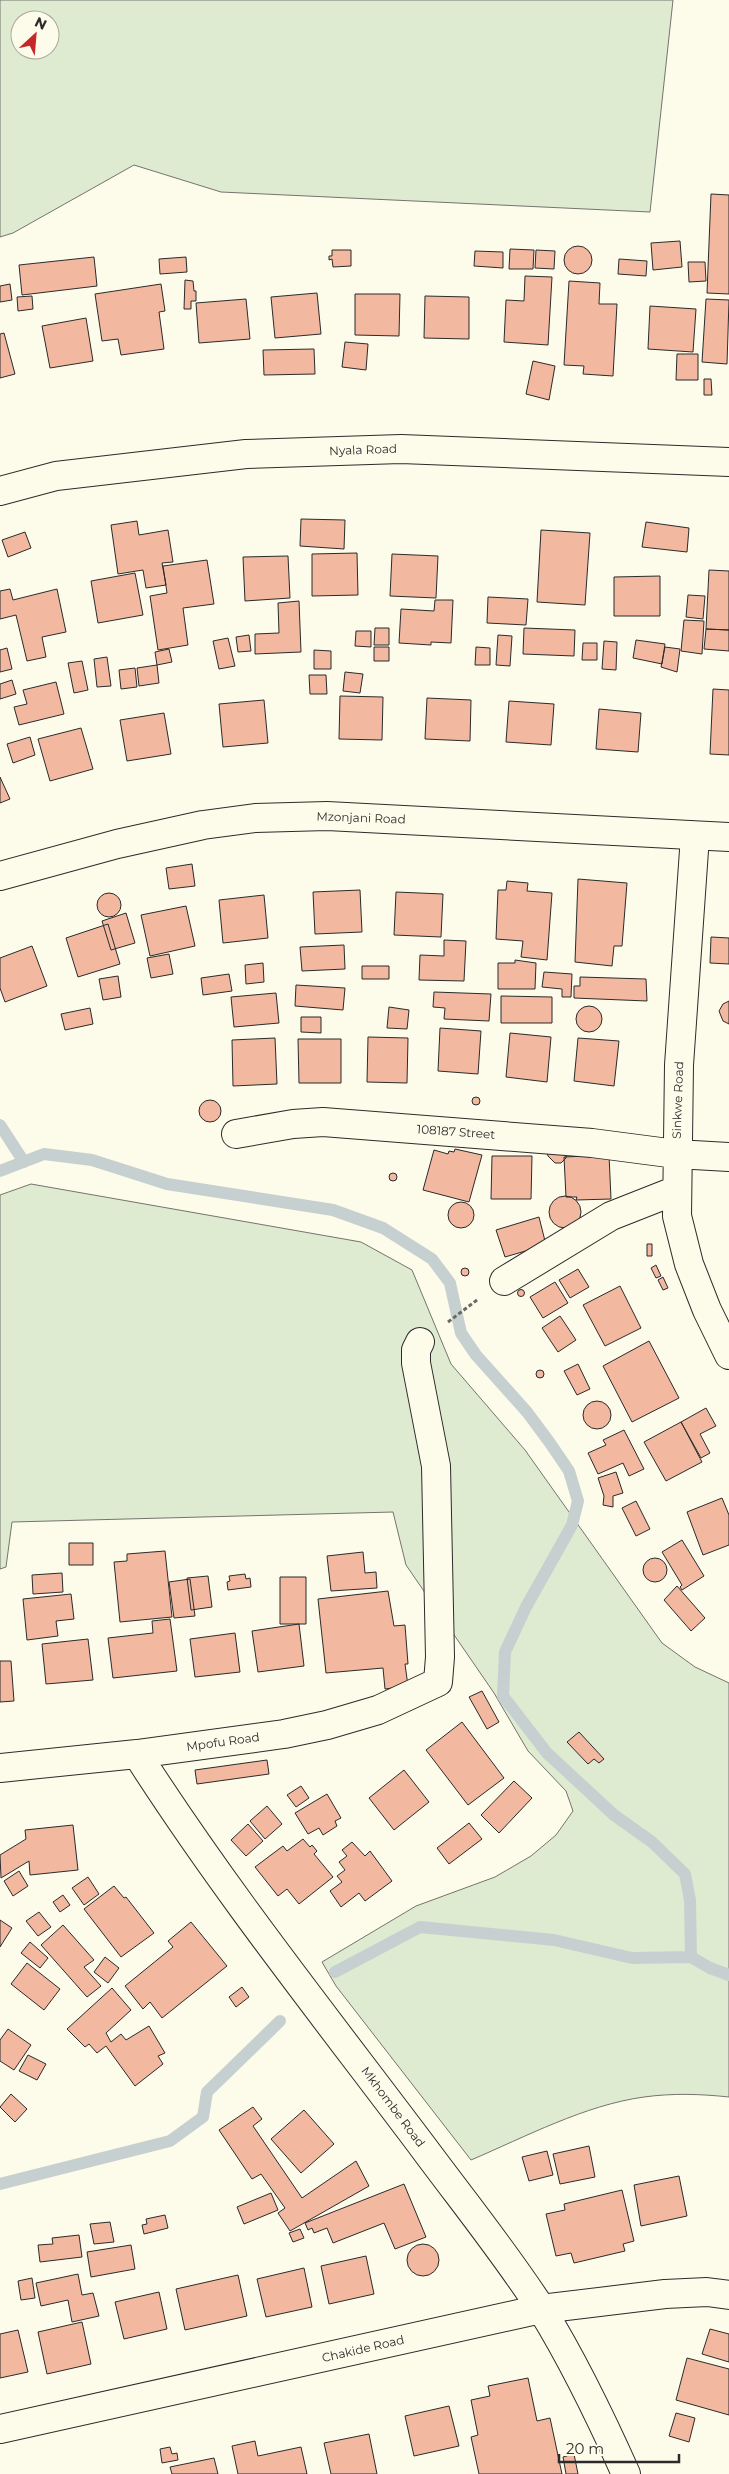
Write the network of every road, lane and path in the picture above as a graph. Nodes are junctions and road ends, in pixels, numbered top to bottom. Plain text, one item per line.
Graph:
1 (729, 462) edge
2 (0, 491) edge
3 (695, 836) junction
4 (729, 837) edge
5 (0, 876) edge
6 (236, 1134) dead end
7 (676, 1154) junction
8 (729, 1157) edge
9 (677, 1190) junction
10 (504, 1281) joint
11 (420, 1342) joint
12 (729, 1355) edge
13 (137, 1754) junction
14 (0, 1768) edge
15 (729, 2295) edge
16 (541, 2309) junction
17 (0, 2429) edge
18 (626, 2474) edge

1 - 2 street, Nyala Road
3 - 4 street, Mzonjani Road
3 - 5 street, Mzonjani Road
3 - 7 street, Sinkwe Road
6 - 7 street, 108187 Street
7 - 8 street, 108187 Street
7 - 9 street, Sinkwe Road
9 - 10 street
9 - 12 street, Sinkwe Road
10 - 11 path
11 - 13 street, Mpofu Road
13 - 14 street, Mpofu Road
13 - 16 street, Mkhombe Road
15 - 16 street, Chakide Road
16 - 17 street, Chakide Road
16 - 18 street, Mkhombe Road

